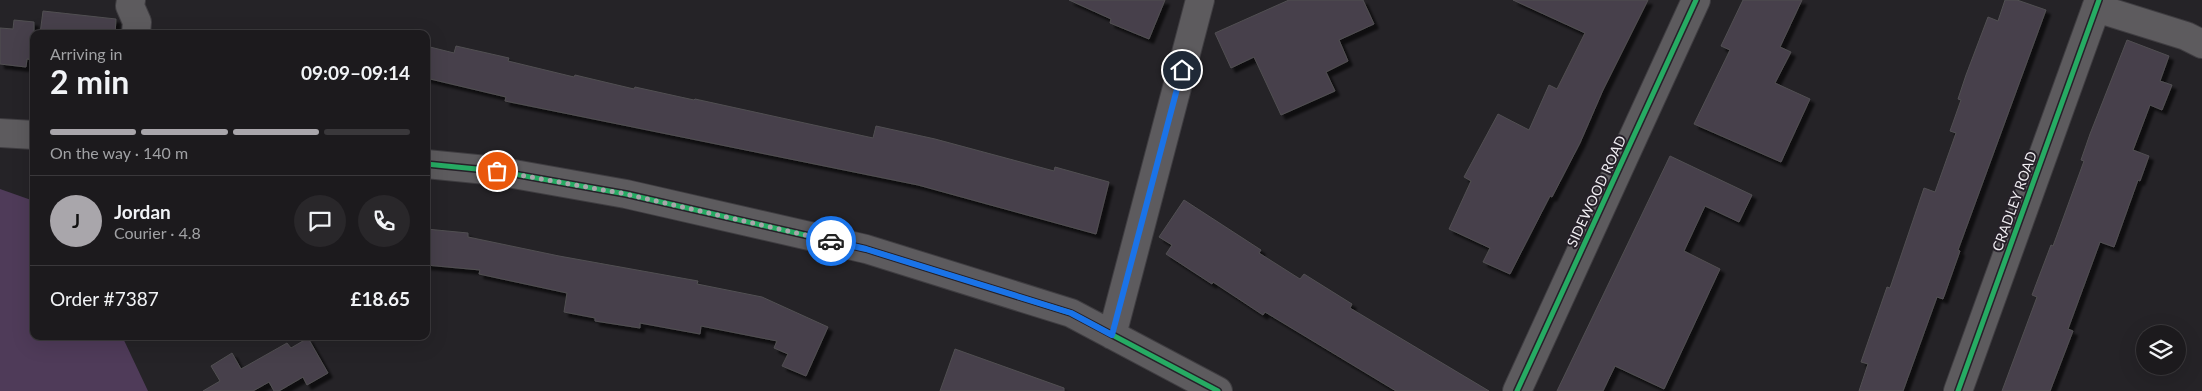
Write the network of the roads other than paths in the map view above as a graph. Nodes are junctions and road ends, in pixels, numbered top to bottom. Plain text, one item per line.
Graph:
1 (1200, 0) edge
2 (1696, 0) edge
3 (130, 3) edge
4 (2096, 9) edge
5 (136, 30) edge
6 (2202, 44) edge
7 (0, 132) edge
8 (30, 135) edge
9 (430, 164) edge
10 (1112, 335) junction
11 (1218, 391) edge
12 (1517, 391) edge
13 (1958, 391) edge

1 - 10 street
2 - 12 street, SIDEWOOD ROAD
3 - 5 street
4 - 6 street
4 - 13 street, CRADLEY ROAD
7 - 8 street
9 - 10 street
10 - 11 street

